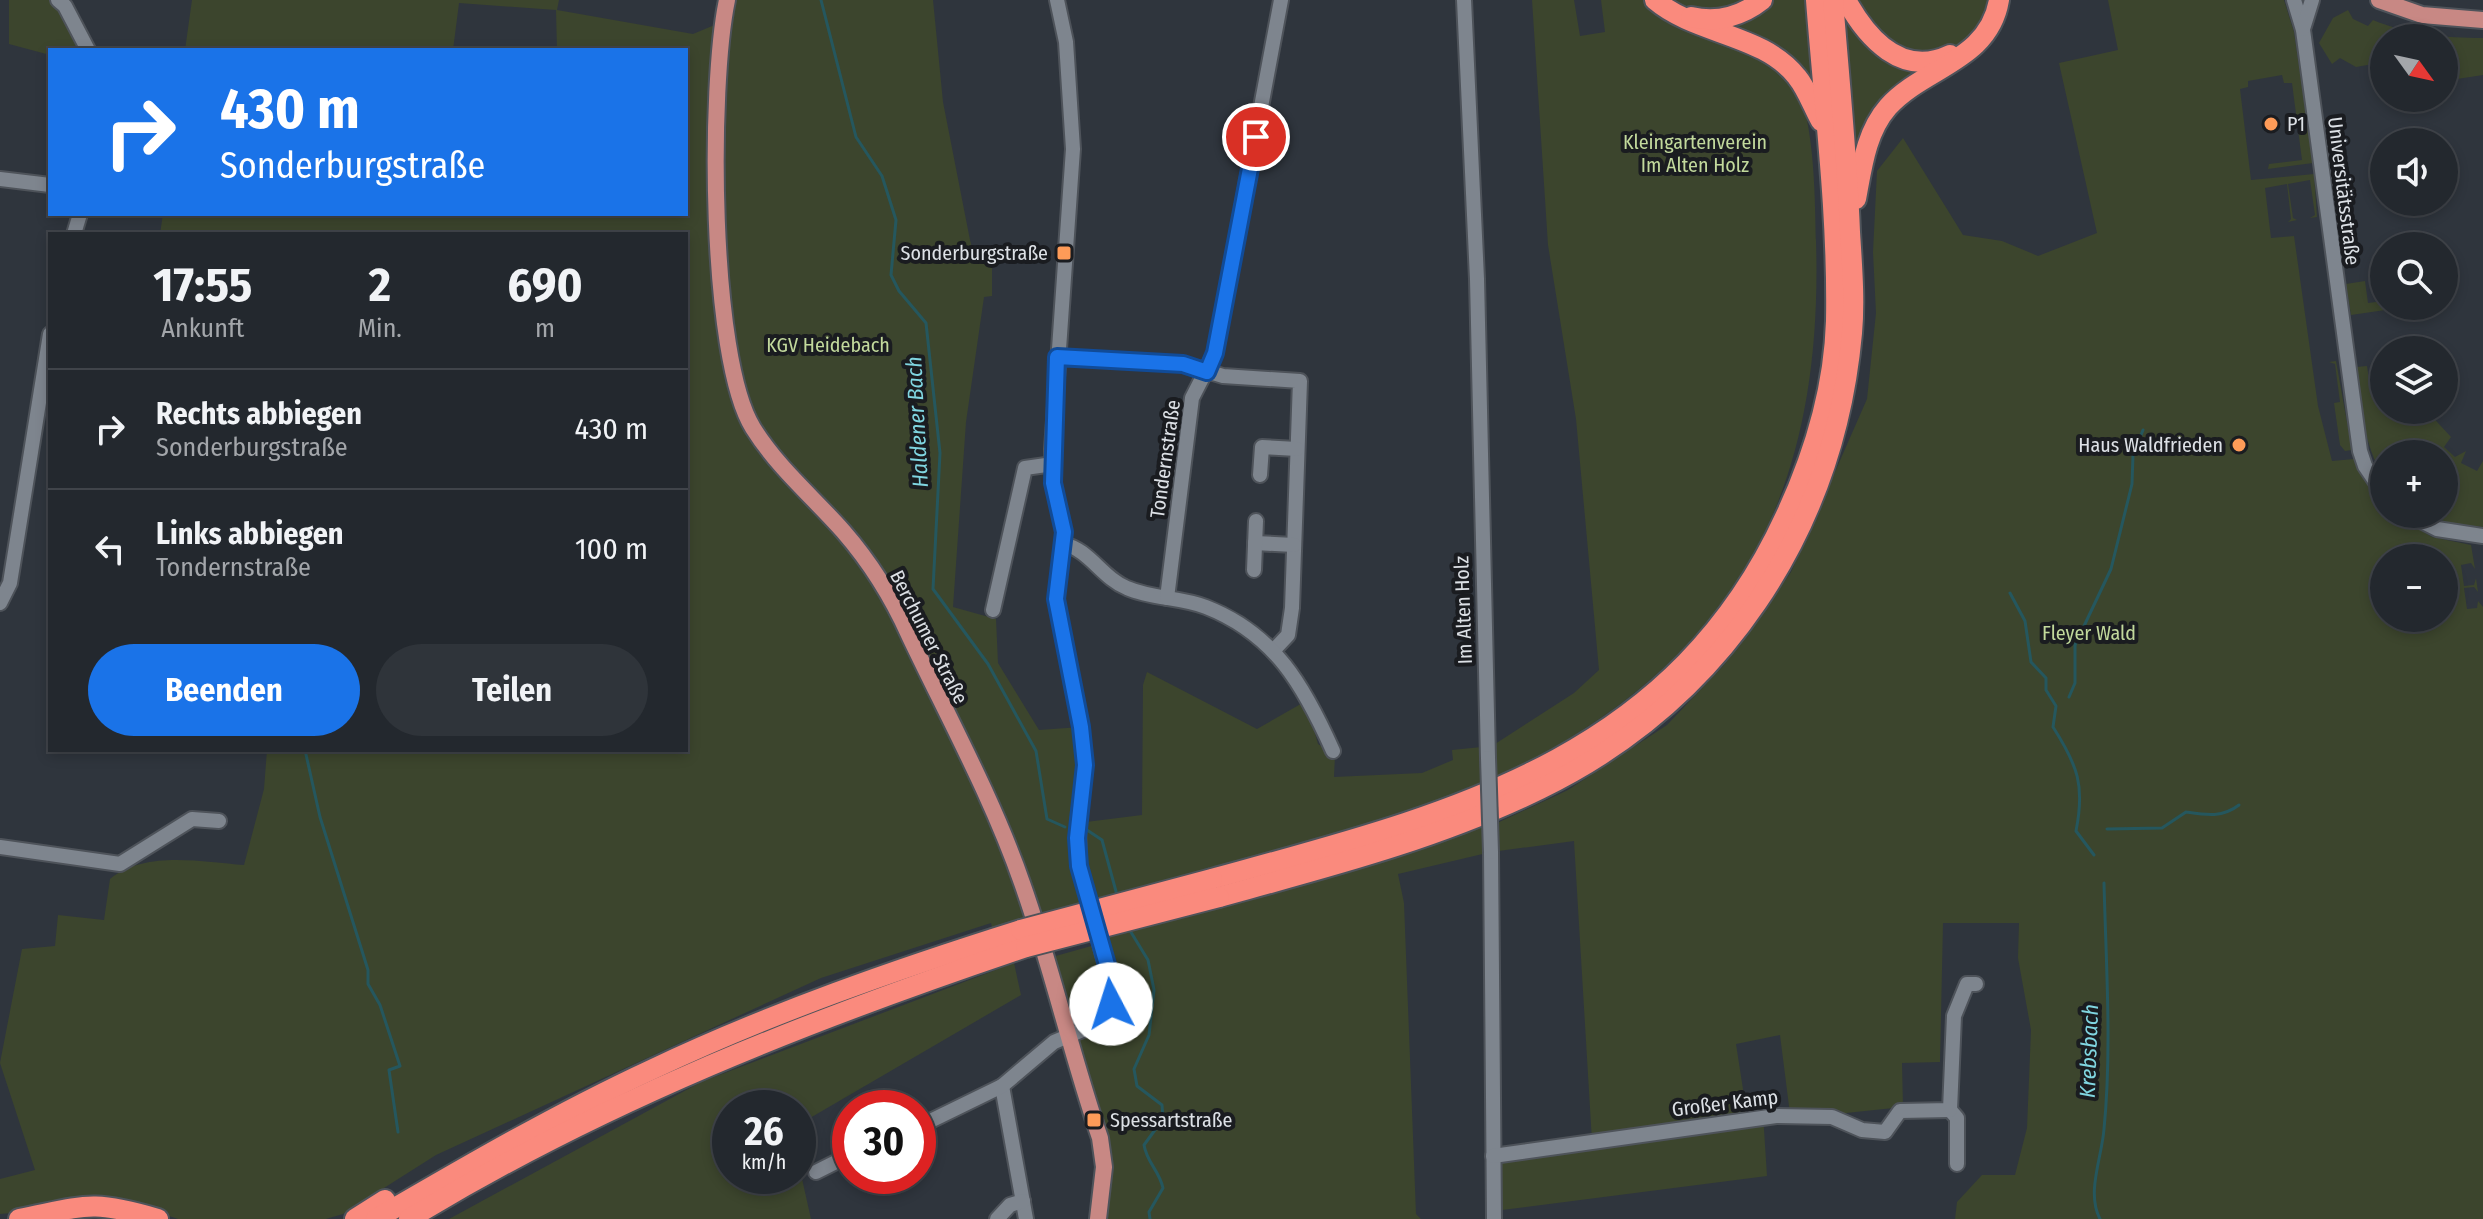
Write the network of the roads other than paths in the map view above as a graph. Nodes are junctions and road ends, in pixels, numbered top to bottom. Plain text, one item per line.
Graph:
1 (727, 0) edge
2 (1057, 0) edge
3 (1281, 0) edge
4 (1464, 0) edge
5 (1655, 0) edge
6 (1663, 0) edge
7 (1762, 0) edge
8 (1816, 0) edge
9 (1833, 0) edge
10 (1846, 0) edge
11 (1991, 0) edge
12 (1999, 0) edge
13 (2294, 0) edge
14 (2312, 0) edge
15 (2379, 0) edge
16 (64, 2) edge
17 (2483, 20) edge
18 (2303, 30) junction
19 (87, 48) edge
20 (1826, 132) junction
21 (0, 179) edge
22 (48, 185) edge
23 (1850, 226) junction
24 (48, 346) edge
25 (1057, 357) junction
26 (1207, 372) junction
27 (1297, 449) junction
28 (1053, 464) junction
29 (2370, 473) edge
30 (1260, 475) dead end
31 (1256, 521) dead end
32 (2435, 528) edge
33 (2483, 536) edge
34 (1255, 543) junction
35 (1063, 544) junction
36 (1294, 545) junction
37 (1254, 570) dead end
38 (1167, 598) junction
39 (0, 603) edge
40 (993, 610) dead end
41 (1273, 651) junction
42 (1333, 751) dead end
43 (219, 821) dead end
44 (0, 847) edge
45 (1215, 888) junction
46 (1024, 939) junction
47 (1976, 984) dead end
48 (1068, 1035) junction
49 (680, 1079) junction
50 (1002, 1086) junction
51 (1950, 1110) junction
52 (936, 1118) edge
53 (1493, 1156) junction
54 (832, 1164) edge
55 (1957, 1164) dead end
56 (816, 1172) dead end
57 (1023, 1201) junction
58 (362, 1217) edge
59 (19, 1219) edge
60 (158, 1219) edge
61 (409, 1219) edge
62 (431, 1219) edge
63 (997, 1219) edge
64 (1026, 1219) edge
65 (1098, 1219) edge
66 (1494, 1219) edge

1 - 48 main road, Berchumer Straße
2 - 25 street
3 - 26 street, Tondernstraße
4 - 53 street, Im Alten Holz, bridge
5 - 20 highway
6 - 7 highway
8 - 20 highway
9 - 23 highway
10 - 11 highway
12 - 23 highway
13 - 18 street, Universitätsstraße
14 - 18 street, Universitätsstraße
15 - 17 main road
16 - 19 street
18 - 29 street, Universitätsstraße
20 - 45 highway
21 - 22 street
23 - 45 highway
24 - 39 street
25 - 26 street
25 - 28 street
26 - 27 street
26 - 38 street, Tondernstraße
27 - 30 street
27 - 36 street
28 - 35 street
28 - 40 street
31 - 34 street
32 - 33 street
34 - 36 street
34 - 37 street
35 - 38 street
35 - 48 street
36 - 41 street
38 - 41 street
41 - 42 street
43 - 44 street
45 - 46 highway, bridge
46 - 49 highway
46 - 58 highway
47 - 51 street
48 - 50 street
48 - 65 main road, Berchumer Straße
49 - 61 highway
49 - 62 highway
50 - 52 street
50 - 57 street
51 - 53 street, Großer Kamp
51 - 55 street
53 - 66 street, Im Alten Holz
54 - 56 street
57 - 63 street
57 - 64 street
59 - 60 highway

